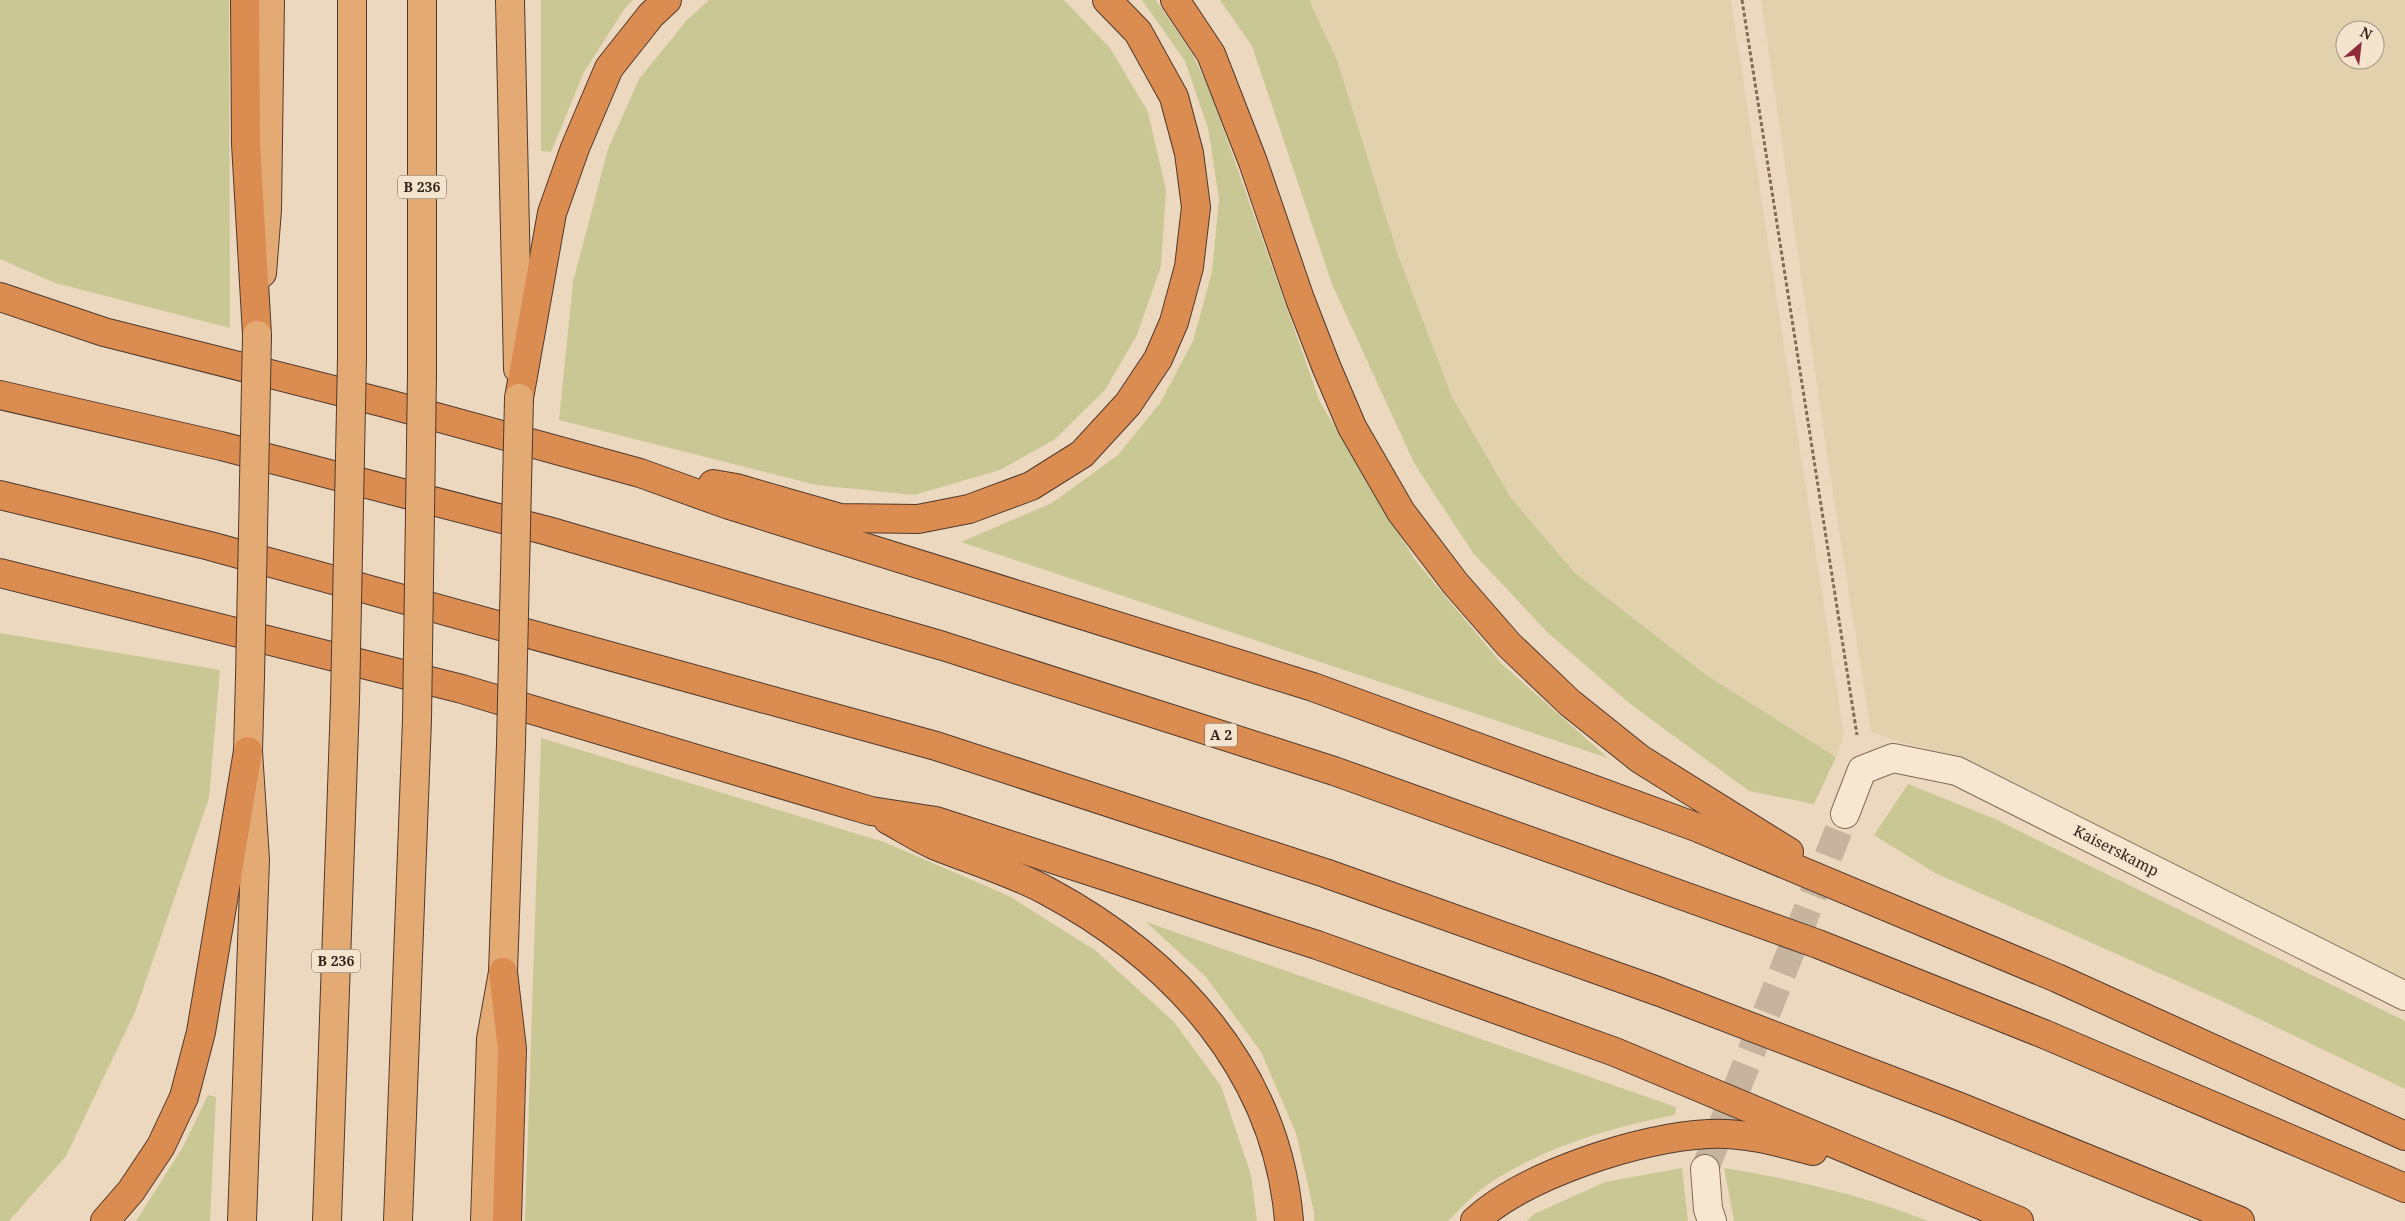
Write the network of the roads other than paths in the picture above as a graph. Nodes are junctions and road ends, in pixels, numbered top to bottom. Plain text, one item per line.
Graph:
1 (245, 0) edge
2 (270, 0) edge
3 (352, 0) edge
4 (422, 0) edge
5 (510, 0) edge
6 (667, 0) edge
7 (1107, 0) edge
8 (1175, 0) edge
9 (0, 297) edge
10 (0, 316) edge
11 (104, 332) junction
12 (257, 335) junction
13 (0, 394) edge
14 (519, 398) junction
15 (640, 473) junction
16 (0, 495) edge
17 (0, 573) edge
18 (0, 581) edge
19 (42, 583) junction
20 (248, 751) junction
21 (871, 811) junction
22 (1845, 814) tunnel mouth
23 (1865, 898) junction
24 (503, 972) junction
25 (2405, 996) edge
26 (2405, 1136) edge
27 (1705, 1169) tunnel mouth
28 (2405, 1188) edge
29 (1967, 1201) junction
30 (105, 1221) edge
31 (242, 1221) edge
32 (327, 1221) edge
33 (398, 1221) edge
34 (485, 1221) edge
35 (507, 1221) edge
36 (1289, 1221) edge
37 (1475, 1221) edge
38 (1712, 1221) edge
39 (2018, 1221) edge
40 (2240, 1221) edge

1 - 12 highway
2 - 12 highway
3 - 32 highway, B 236, bridge
4 - 33 highway, B 236, bridge
5 - 14 highway
6 - 14 highway
7 - 15 highway
8 - 23 highway
9 - 11 highway
10 - 11 highway
11 - 15 highway
12 - 20 highway, bridge
13 - 28 highway, A 2
14 - 24 highway, bridge
15 - 23 highway
16 - 40 highway
17 - 19 highway
18 - 19 highway
19 - 21 highway
20 - 30 highway
20 - 31 highway
21 - 29 highway
21 - 36 highway
22 - 25 street, Kaiserskamp
23 - 26 highway
24 - 34 highway
24 - 35 highway
27 - 38 street
29 - 37 highway
29 - 39 highway

